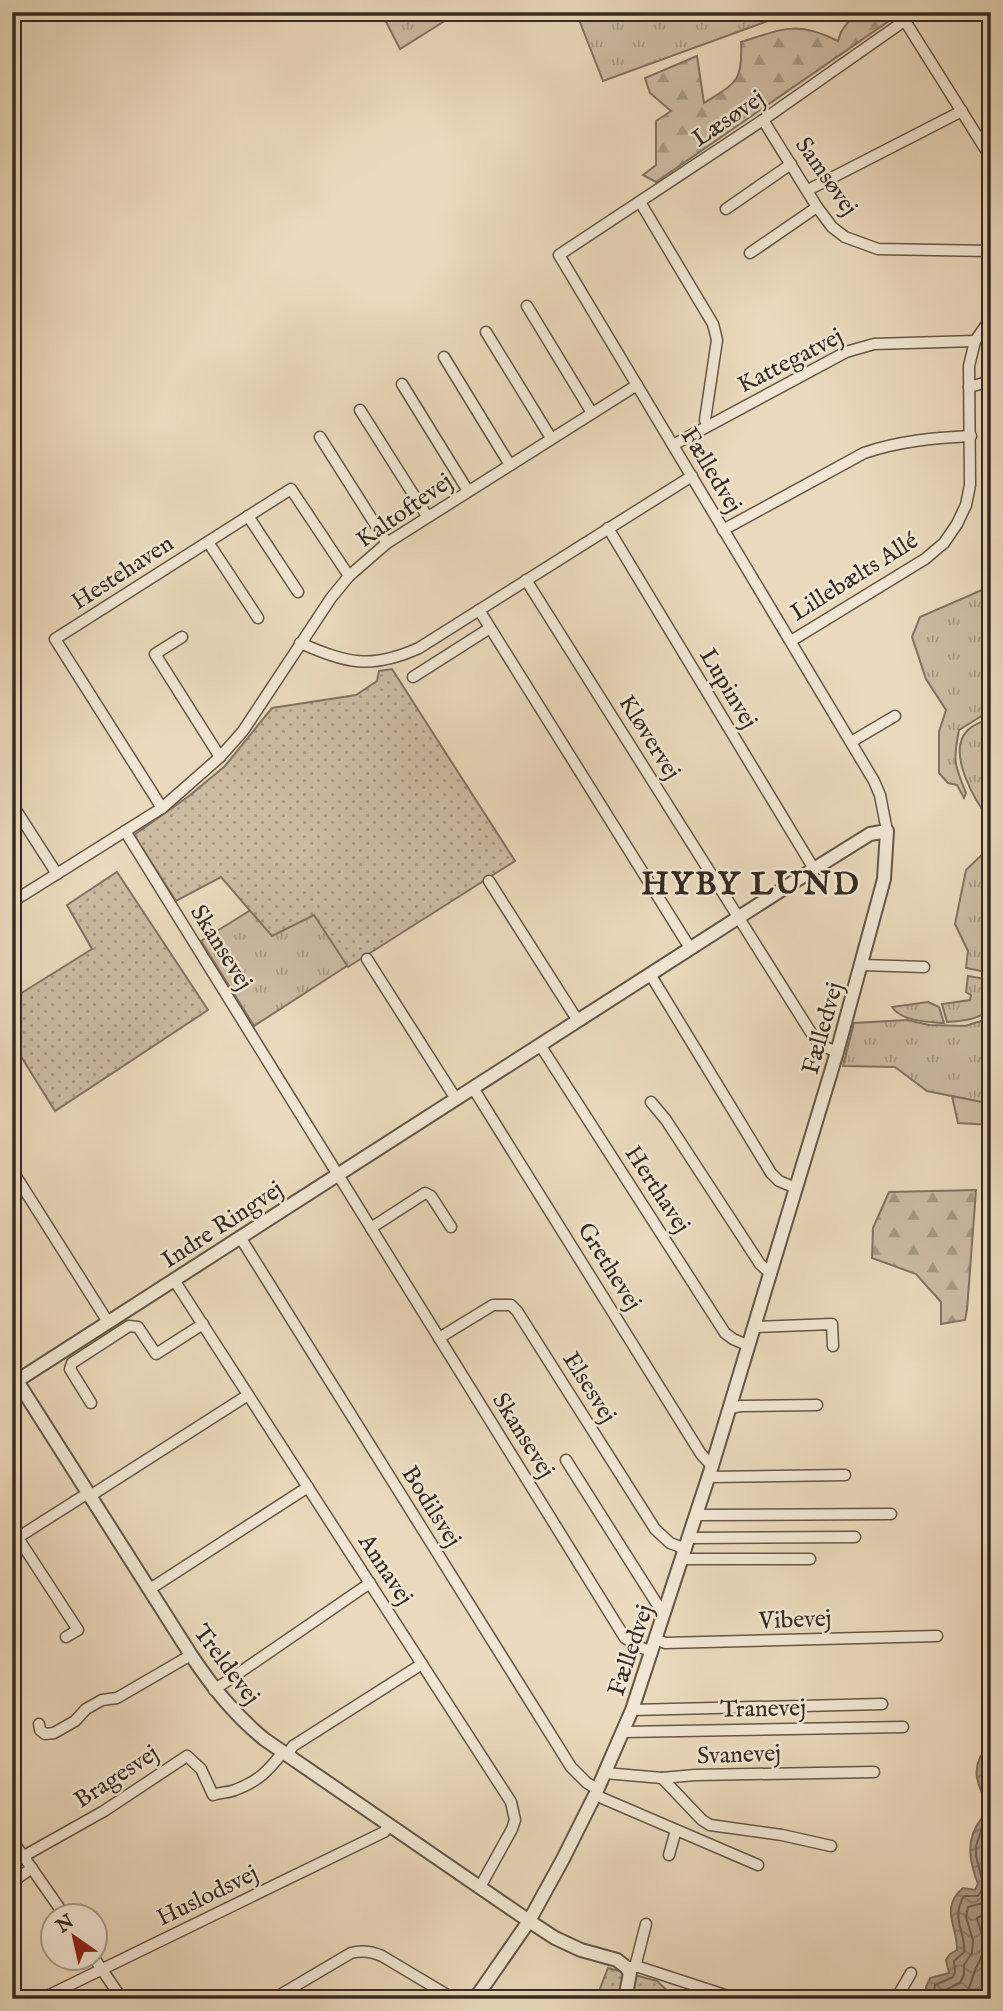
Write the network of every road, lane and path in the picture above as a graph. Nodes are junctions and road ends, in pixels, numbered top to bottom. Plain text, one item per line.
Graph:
1 (917, 12) edge
2 (905, 21) junction
3 (962, 111) junction
4 (763, 120) junction
5 (991, 158) edge
6 (791, 164) junction
7 (808, 190) junction
8 (640, 202) junction
9 (817, 207) junction
10 (726, 209) dead end
11 (991, 251) edge
12 (750, 253) dead end
13 (559, 255) joint
14 (527, 306) dead end
15 (991, 318) edge
16 (486, 332) dead end
17 (975, 341) junction
18 (444, 358) dead end
19 (991, 381) edge
20 (402, 384) dead end
21 (637, 384) junction
22 (969, 387) junction
23 (360, 410) dead end
24 (592, 412) junction
25 (708, 426) junction
26 (971, 436) junction
27 (320, 437) dead end
28 (551, 438) junction
29 (673, 445) junction
30 (510, 465) junction
31 (692, 476) junction
32 (468, 491) junction
33 (248, 516) junction
34 (427, 516) junction
35 (608, 528) junction
36 (723, 530) junction
37 (208, 542) junction
38 (387, 542) junction
39 (349, 576) junction
40 (526, 580) junction
41 (298, 593) dead end
42 (478, 610) junction
43 (258, 618) dead end
44 (490, 628) junction
45 (182, 636) dead end
46 (791, 641) junction
47 (300, 643) junction
48 (413, 677) dead end
49 (895, 716) dead end
50 (851, 743) junction
51 (220, 757) junction
52 (12, 804) edge
53 (162, 808) junction
54 (125, 831) junction
55 (887, 831) junction
56 (814, 869) junction
57 (57, 874) junction
58 (489, 881) dead end
59 (12, 902) edge
60 (738, 917) junction
61 (690, 948) junction
62 (367, 959) dead end
63 (862, 965) junction
64 (924, 967) dead end
65 (650, 974) junction
66 (578, 1021) junction
67 (540, 1045) junction
68 (837, 1052) junction
69 (473, 1088) junction
70 (456, 1099) junction
71 (651, 1102) dead end
72 (12, 1170) edge
73 (338, 1175) junction
74 (796, 1188) junction
75 (451, 1227) dead end
76 (371, 1228) junction
77 (240, 1237) junction
78 (771, 1273) junction
79 (174, 1280) junction
80 (108, 1322) junction
81 (203, 1324) junction
82 (755, 1327) junction
83 (439, 1338) junction
84 (748, 1346) junction
85 (833, 1346) dead end
86 (14, 1380) edge
87 (248, 1395) junction
88 (91, 1403) dead end
89 (817, 1405) dead end
90 (730, 1408) junction
91 (566, 1460) dead end
92 (710, 1472) junction
93 (845, 1475) dead end
94 (308, 1488) junction
95 (89, 1495) junction
96 (891, 1514) dead end
97 (696, 1515) junction
98 (855, 1537) dead end
99 (15, 1539) edge
100 (686, 1548) junction
101 (810, 1559) dead end
102 (370, 1583) junction
103 (150, 1589) junction
104 (664, 1615) junction
105 (937, 1636) dead end
106 (66, 1637) dead end
107 (654, 1646) junction
108 (191, 1656) junction
109 (422, 1664) junction
110 (214, 1690) junction
111 (882, 1704) dead end
112 (632, 1710) junction
113 (39, 1724) dead end
114 (904, 1727) dead end
115 (623, 1732) junction
116 (285, 1753) junction
117 (874, 1772) dead end
118 (605, 1773) junction
119 (663, 1778) junction
120 (596, 1792) junction
121 (389, 1826) junction
122 (676, 1830) junction
123 (12, 1839) edge
124 (831, 1846) dead end
125 (669, 1855) dead end
126 (24, 1856) junction
127 (758, 1865) dead end
128 (32, 1868) junction
129 (12, 1882) edge
130 (480, 1888) junction
131 (55, 1902) edge
132 (529, 1921) junction
133 (646, 1924) dead end
134 (108, 1967) edge
135 (630, 1967) junction
136 (98, 1972) edge
137 (103, 1972) edge
138 (911, 1973) dead end
139 (41, 1999) edge
140 (122, 1999) edge
141 (273, 1999) edge
142 (454, 1999) edge
143 (475, 1999) edge
144 (625, 1999) edge
145 (737, 1999) edge
146 (896, 1999) edge

1 - 2 street, Læsøvej
2 - 3 street
2 - 4 street, Læsøvej
3 - 5 street
3 - 7 street
4 - 6 street, Samsøvej
4 - 8 street, Læsøvej
6 - 7 street, Samsøvej
6 - 10 street
7 - 9 street, Samsøvej
8 - 13 street, Læsøvej
8 - 25 street
9 - 11 street, Samsøvej
9 - 12 street
13 - 21 street, Fælledvej
14 - 24 street
15 - 17 street, Lillebælts Allé
16 - 28 street
17 - 22 street, Lillebælts Allé
17 - 25 street, Kattegatvej
18 - 30 street
19 - 22 street
20 - 32 street
21 - 24 street, Kaltoftevej
21 - 29 street, Fælledvej
22 - 26 street, Lillebælts Allé
23 - 34 street
24 - 28 street, Kaltoftevej
25 - 29 street, Kattegatvej
26 - 36 street
26 - 46 street, Lillebælts Allé
27 - 38 street
28 - 30 street, Kaltoftevej
29 - 31 street, Fælledvej
30 - 32 street, Kaltoftevej
31 - 35 street
31 - 36 street, Fælledvej
32 - 34 street, Kaltoftevej
33 - 37 street, Hestehaven
33 - 39 street, Hestehaven
33 - 41 street
34 - 38 street, Kaltoftevej
35 - 40 street
35 - 56 street, Lupinvej
36 - 46 street, Fælledvej
37 - 43 street
37 - 53 street, Hestehaven
38 - 39 street, Kaltoftevej
39 - 47 street, Kaltoftevej
40 - 42 street
40 - 60 street, Kløvervej
42 - 44 street
42 - 47 street
44 - 48 street
44 - 61 street
45 - 51 street
46 - 50 street, Fælledvej
47 - 51 street, Kaltoftevej
49 - 50 street
50 - 55 street, Fælledvej
51 - 53 street, Kaltoftevej
52 - 57 street
53 - 54 street, Kaltoftevej
54 - 57 street, Kaltoftevej
54 - 73 street, Skansevej
55 - 56 street, Indre Ringvej
55 - 63 street, Fælledvej
56 - 60 street, Indre Ringvej
57 - 59 street, Kaltoftevej
58 - 66 street
60 - 61 street, Indre Ringvej
60 - 68 street, Kløvervej
61 - 65 street, Indre Ringvej
62 - 70 street
63 - 64 street
63 - 68 street, Fælledvej
65 - 66 street, Indre Ringvej
65 - 74 street
66 - 67 street, Indre Ringvej
67 - 69 street, Indre Ringvej
67 - 84 street, Herthavej
68 - 74 street, Fælledvej
69 - 70 street, Indre Ringvej
69 - 92 street, Grethevej
70 - 73 street, Indre Ringvej
71 - 78 street
72 - 80 street
73 - 76 street, Skansevej
73 - 77 street, Indre Ringvej
74 - 78 street, Fælledvej
75 - 76 street
76 - 83 street, Skansevej
77 - 79 street, Indre Ringvej
77 - 120 street, Bodilsvej
78 - 82 street, Fælledvej
79 - 80 street, Indre Ringvej
79 - 81 street, Annavej
80 - 86 street, Indre Ringvej
81 - 87 street, Annavej
81 - 88 street
82 - 84 street, Fælledvej
82 - 85 street
83 - 100 street, Elsesvej
83 - 107 street, Skansevej
84 - 90 street, Fælledvej
86 - 95 street, Treldevej
87 - 94 street, Annavej
87 - 95 street
89 - 90 street
90 - 92 street, Fælledvej
91 - 104 street
92 - 93 street
92 - 97 street, Fælledvej
94 - 102 street, Annavej
94 - 103 street
95 - 99 street
95 - 103 street, Treldevej
96 - 97 street
97 - 100 street, Fælledvej
98 - 100 street
99 - 106 street
100 - 101 street
100 - 104 street, Fælledvej
102 - 109 street, Annavej
102 - 110 street
103 - 108 street, Treldevej
104 - 107 street, Fælledvej
105 - 107 street, Vibevej
107 - 112 street, Fælledvej
108 - 110 street, Treldevej
108 - 113 street
109 - 116 street
109 - 130 street, Annavej
110 - 116 street, Treldevej
111 - 112 street
112 - 115 street, Fælledvej
114 - 115 street, Tranevej
115 - 118 street, Fælledvej
116 - 121 street, Treldevej
116 - 126 street, Bragesvej
117 - 119 street, Svanevej
118 - 119 street, Svanevej
118 - 120 street, Fælledvej
119 - 124 street
120 - 122 street
120 - 132 street, Fælledvej
121 - 130 street, Treldevej
121 - 134 street, Huslodsvej
122 - 125 street
122 - 127 street
123 - 126 street
126 - 128 street
128 - 129 street
128 - 131 street
130 - 132 street, Treldevej
132 - 135 street, Treldevej
132 - 143 street, Fælledvej
133 - 135 street
135 - 144 street
135 - 145 street
136 - 139 street, Huslodsvej
137 - 140 street
138 - 146 street
141 - 142 street

